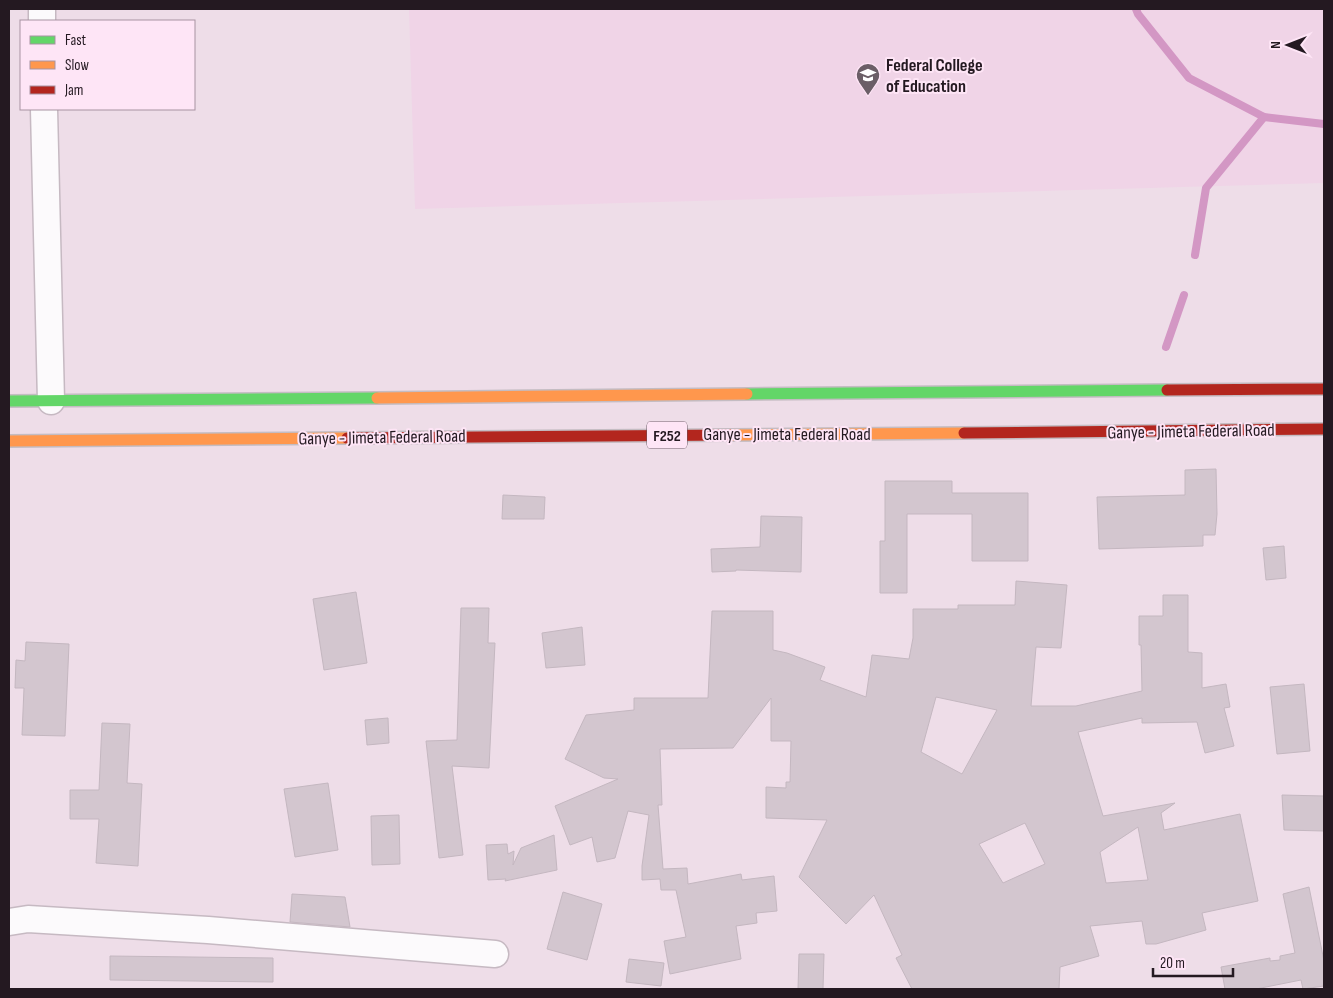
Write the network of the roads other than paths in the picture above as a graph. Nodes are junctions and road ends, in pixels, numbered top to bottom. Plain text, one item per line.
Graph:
1 (44, 110) edge
2 (1324, 389) edge
3 (9, 401) edge
4 (50, 401) junction
5 (1324, 429) edge
6 (9, 441) edge
7 (9, 922) edge
8 (495, 954) dead end

1 - 4 street
2 - 4 main road
3 - 4 main road
5 - 6 main road, Ganye - Jimeta Federal Road / F252
7 - 8 street

